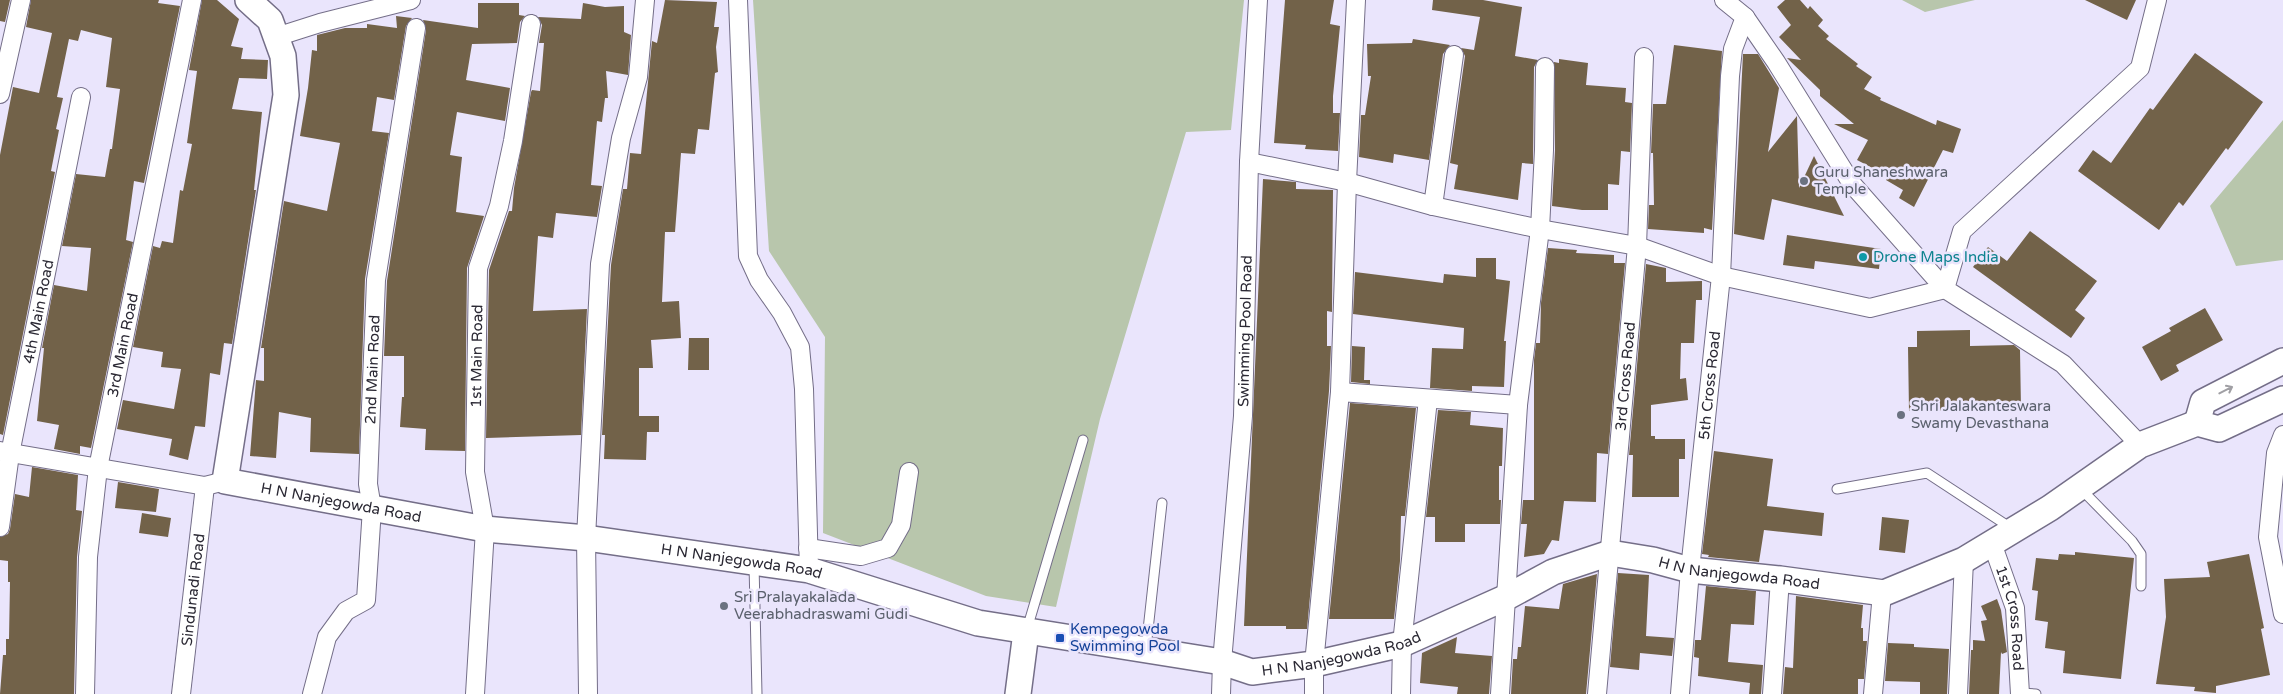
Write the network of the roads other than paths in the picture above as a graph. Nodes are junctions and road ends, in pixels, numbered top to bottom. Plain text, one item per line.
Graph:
1 (21, 0) edge
2 (192, 0) edge
3 (248, 0) edge
4 (411, 0) edge
5 (645, 0) edge
6 (738, 0) edge
7 (1258, 0) edge
8 (1356, 0) edge
9 (1724, 0) edge
10 (2157, 0) edge
11 (1745, 17) junction
12 (531, 24) dead end
13 (416, 28) dead end
14 (276, 37) junction
15 (1454, 55) dead end
16 (1644, 57) dead end
17 (1544, 67) dead end
18 (0, 94) edge
19 (81, 97) dead end
20 (1249, 162) junction
21 (1347, 182) junction
22 (1433, 206) junction
23 (1540, 229) junction
24 (1637, 246) junction
25 (1721, 276) junction
26 (1945, 289) junction
27 (2283, 361) edge
28 (1340, 392) junction
29 (1428, 399) junction
30 (2283, 399) edge
31 (1518, 405) junction
32 (2196, 423) junction
33 (2283, 435) edge
34 (1083, 440) dead end
35 (2140, 445) junction
36 (5, 452) edge
37 (98, 468) junction
38 (909, 472) dead end
39 (215, 483) junction
40 (2080, 488) junction
41 (1837, 489) dead end
42 (1162, 503) dead end
43 (372, 508) junction
44 (0, 526) edge
45 (485, 529) junction
46 (2014, 530) junction
47 (586, 538) junction
48 (1992, 543) junction
49 (1610, 553) junction
50 (808, 559) junction
51 (1964, 560) junction
52 (754, 561) junction
53 (1690, 570) junction
54 (1780, 579) junction
55 (2141, 586) dead end
56 (1882, 594) junction
57 (1508, 597) junction
58 (2283, 614) edge
59 (1026, 632) junction
60 (1402, 644) junction
61 (1146, 651) junction
62 (1222, 662) junction
63 (1314, 664) junction
64 (588, 693) edge
65 (85, 694) edge
66 (181, 694) edge
67 (312, 694) edge
68 (475, 694) edge
69 (757, 694) edge
70 (1018, 694) edge
71 (1221, 694) edge
72 (1314, 694) edge
73 (1401, 694) edge
74 (1500, 694) edge
75 (1597, 694) edge
76 (1680, 694) edge
77 (1772, 694) edge
78 (1873, 694) edge
79 (1958, 694) edge
80 (2025, 694) edge

1 - 18 street
2 - 37 street, 3rd Main Road
3 - 14 street
4 - 14 street
5 - 47 street
6 - 50 street
7 - 20 street, Swimming Pool Road
8 - 21 street
9 - 11 street
10 - 26 street
11 - 25 street, 5th Cross Road
11 - 26 street
12 - 45 street, 1st Main Road
13 - 43 street, 2nd Main Road
14 - 39 street
15 - 22 street
16 - 24 street, 3rd Cross Road
17 - 23 street
19 - 36 street, 4th Main Road
20 - 21 street
20 - 62 street, Swimming Pool Road
21 - 22 street
21 - 28 street
22 - 23 street
23 - 24 street
23 - 31 street
24 - 25 street
24 - 49 street, 3rd Cross Road
25 - 26 street
25 - 53 street, 5th Cross Road
26 - 35 street
32 -> 27 street
28 - 29 street
28 - 63 street
29 - 31 street
29 - 60 street
30 - 32 street
31 - 57 street
32 - 35 street
33 - 58 street
34 - 59 lane
35 - 40 street
36 - 37 street
36 - 44 street, 4th Main Road
37 - 39 street
37 - 65 street, 3rd Main Road
38 - 50 street
39 - 43 street, H N Nanjegowda Road
39 - 66 street, Sindunadi Road
40 - 46 street
40 - 55 lane
41 - 46 lane
42 - 61 lane
43 - 45 street, H N Nanjegowda Road
43 - 67 street, 2nd Main Road
45 - 47 street, H N Nanjegowda Road
45 - 68 street, 1st Main Road
46 - 48 street
47 - 52 street, H N Nanjegowda Road
47 - 64 street
48 - 51 street
48 - 80 street, 1st Cross Road
49 - 53 street, H N Nanjegowda Road
49 - 57 street, H N Nanjegowda Road
49 - 75 street, 3rd Cross Road
50 - 52 street, H N Nanjegowda Road
50 - 59 street, H N Nanjegowda Road
51 - 56 street
51 - 79 street
52 - 69 lane
53 - 54 street, H N Nanjegowda Road
53 - 76 street, 5th Cross Road
54 - 56 street, H N Nanjegowda Road
54 - 77 street
56 - 78 street
57 - 60 street, H N Nanjegowda Road
57 - 74 street
59 - 61 street, H N Nanjegowda Road
59 - 70 street
60 - 63 street, H N Nanjegowda Road
60 - 73 street
61 - 62 street, H N Nanjegowda Road
62 - 63 street, H N Nanjegowda Road
62 - 71 street, Swimming Pool Road
63 - 72 street

